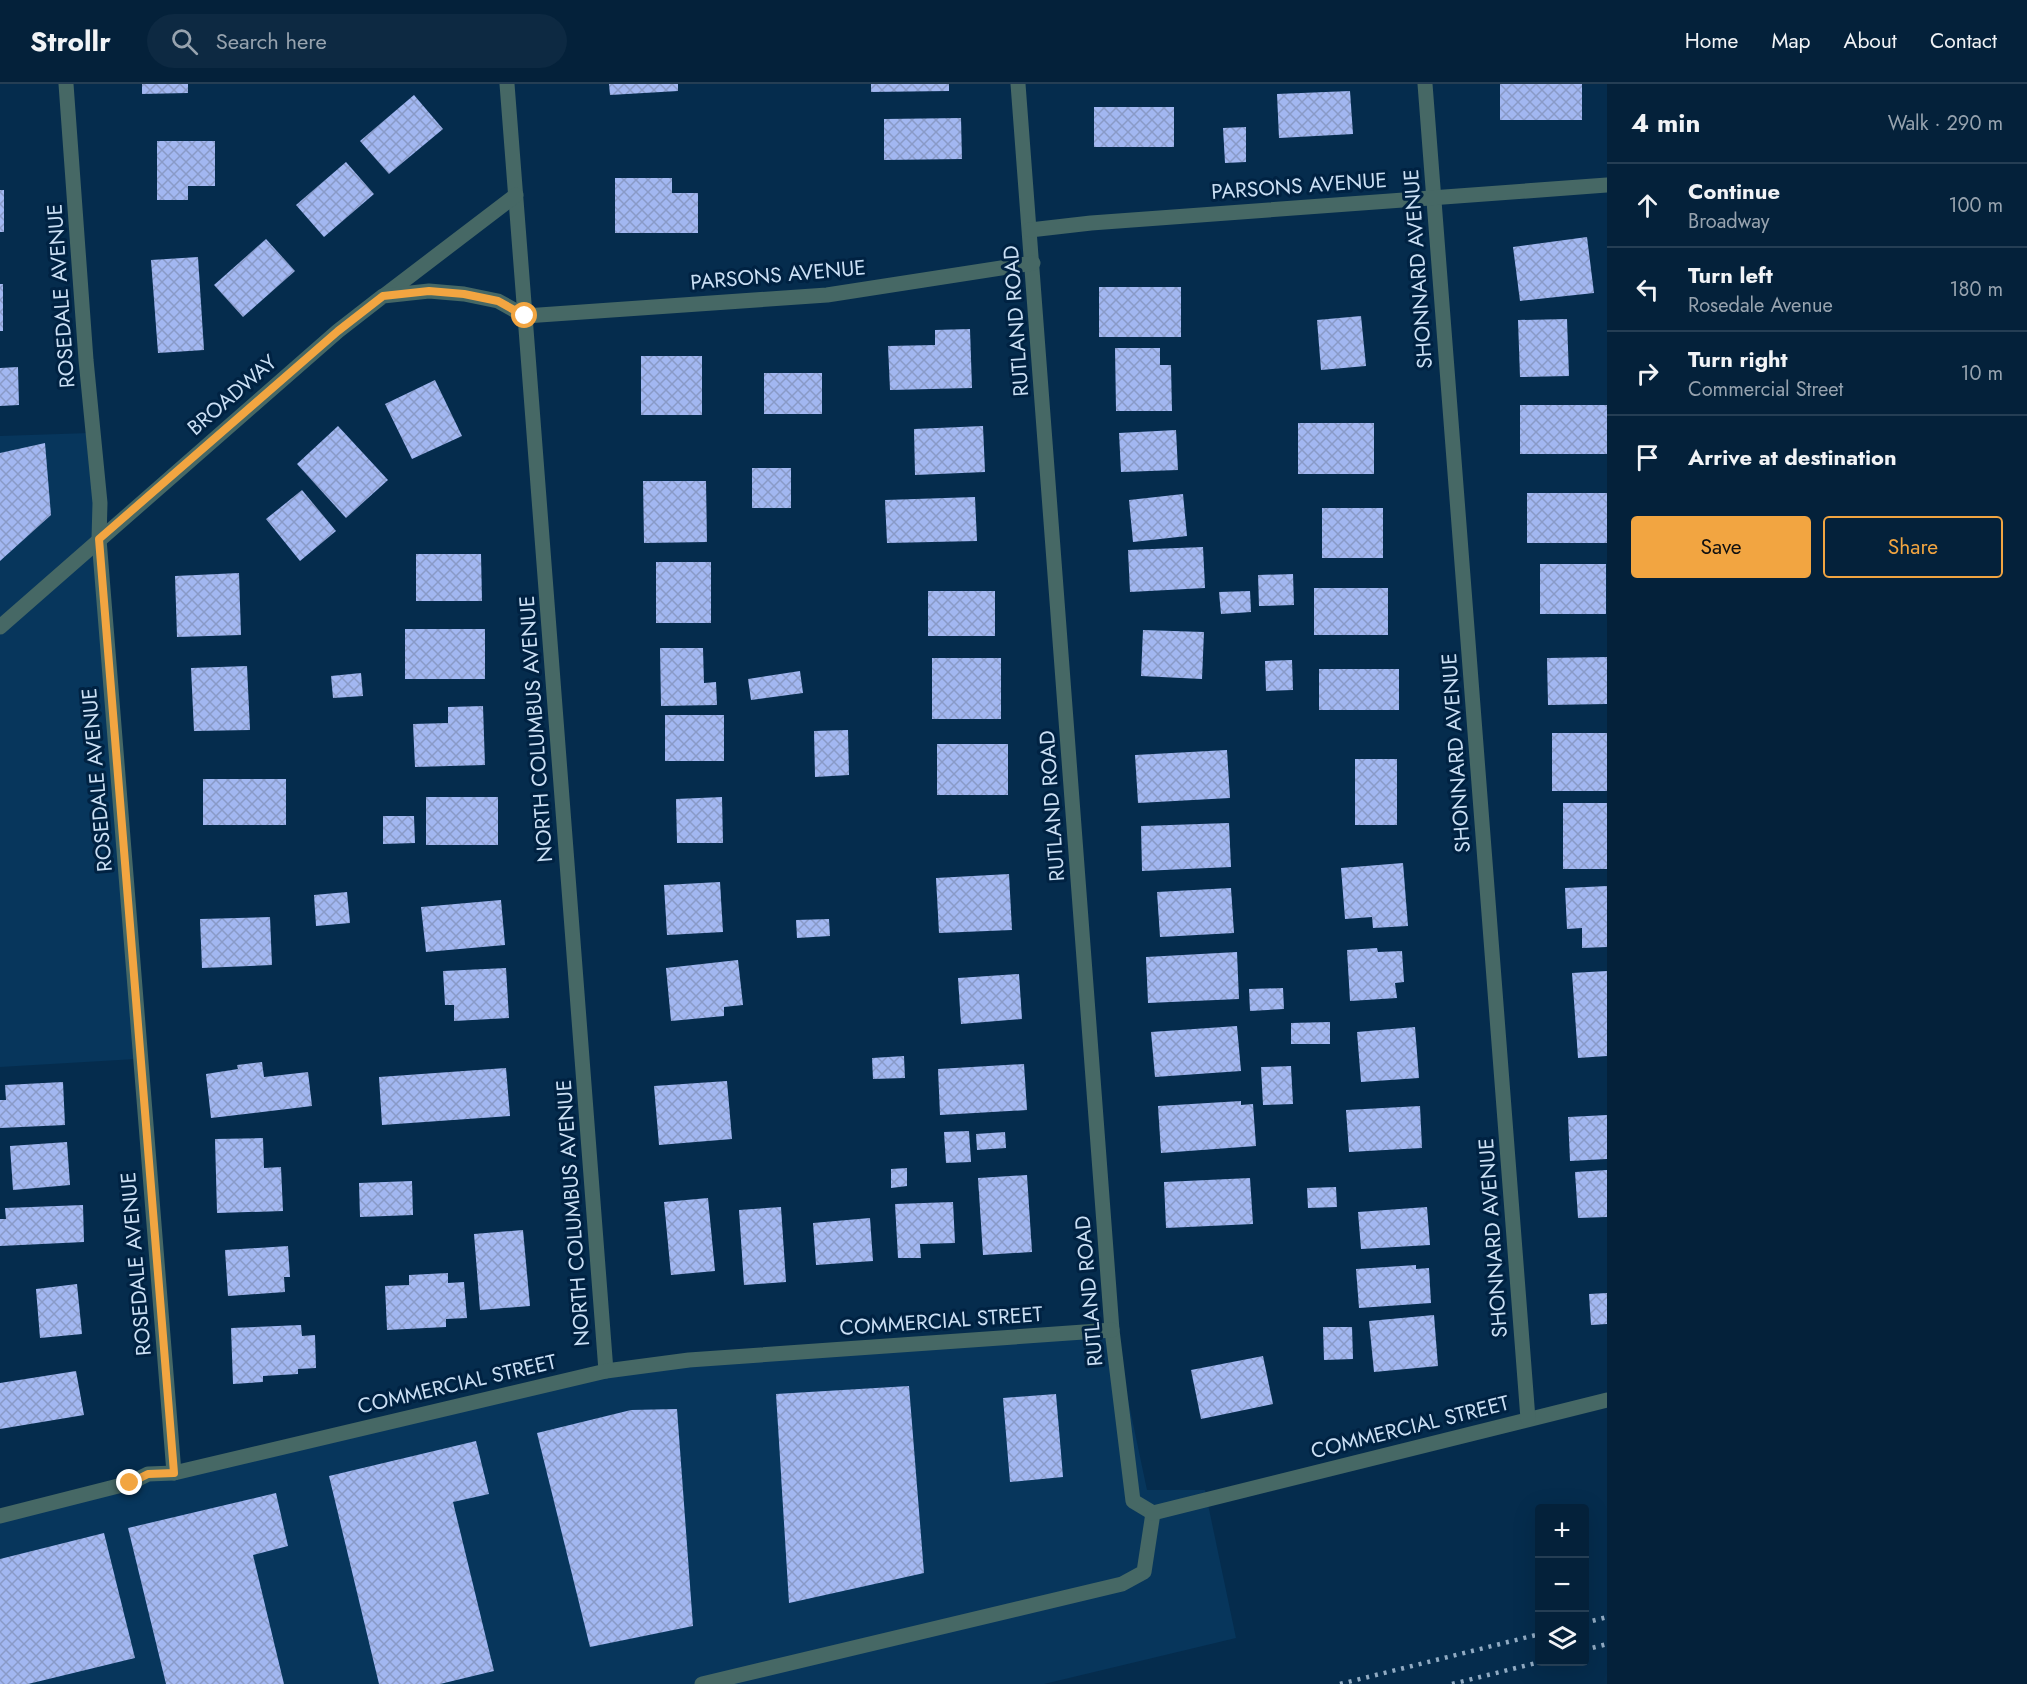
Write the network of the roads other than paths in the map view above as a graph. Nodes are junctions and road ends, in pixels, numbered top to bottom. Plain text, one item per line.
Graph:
1 (66, 84) edge
2 (507, 84) edge
3 (1018, 84) edge
4 (1425, 84) edge
5 (1607, 184) edge
6 (516, 195) junction
7 (1434, 198) junction
8 (1030, 230) junction
9 (1033, 263) junction
10 (383, 296) junction
11 (525, 316) junction
12 (99, 539) junction
13 (0, 627) edge
14 (1112, 1329) junction
15 (606, 1371) junction
16 (1607, 1400) edge
17 (1528, 1419) junction
18 (174, 1473) junction
19 (1153, 1513) junction
20 (0, 1516) edge
21 (702, 1684) edge

1 - 12 street, ROSEDALE AVENUE
2 - 6 street, NORTH COLUMBUS AVENUE
3 - 8 street, RUTLAND ROAD
4 - 7 street, SHONNARD AVENUE
5 - 7 street, PARSONS AVENUE
6 - 10 street, BROADWAY
6 - 11 street, NORTH COLUMBUS AVENUE
7 - 8 street, PARSONS AVENUE
7 - 17 street, SHONNARD AVENUE
8 - 9 street, RUTLAND ROAD
9 - 11 street, PARSONS AVENUE
9 - 14 street, RUTLAND ROAD
10 - 11 street
10 - 12 street, BROADWAY
11 - 15 street, NORTH COLUMBUS AVENUE
12 - 13 street, BROADWAY
12 - 18 street, ROSEDALE AVENUE
14 - 15 street, COMMERCIAL STREET
14 - 19 street, RUTLAND ROAD
15 - 18 street, COMMERCIAL STREET
16 - 17 street, COMMERCIAL STREET
17 - 19 street, COMMERCIAL STREET
18 - 20 street, COMMERCIAL STREET
19 - 21 street

